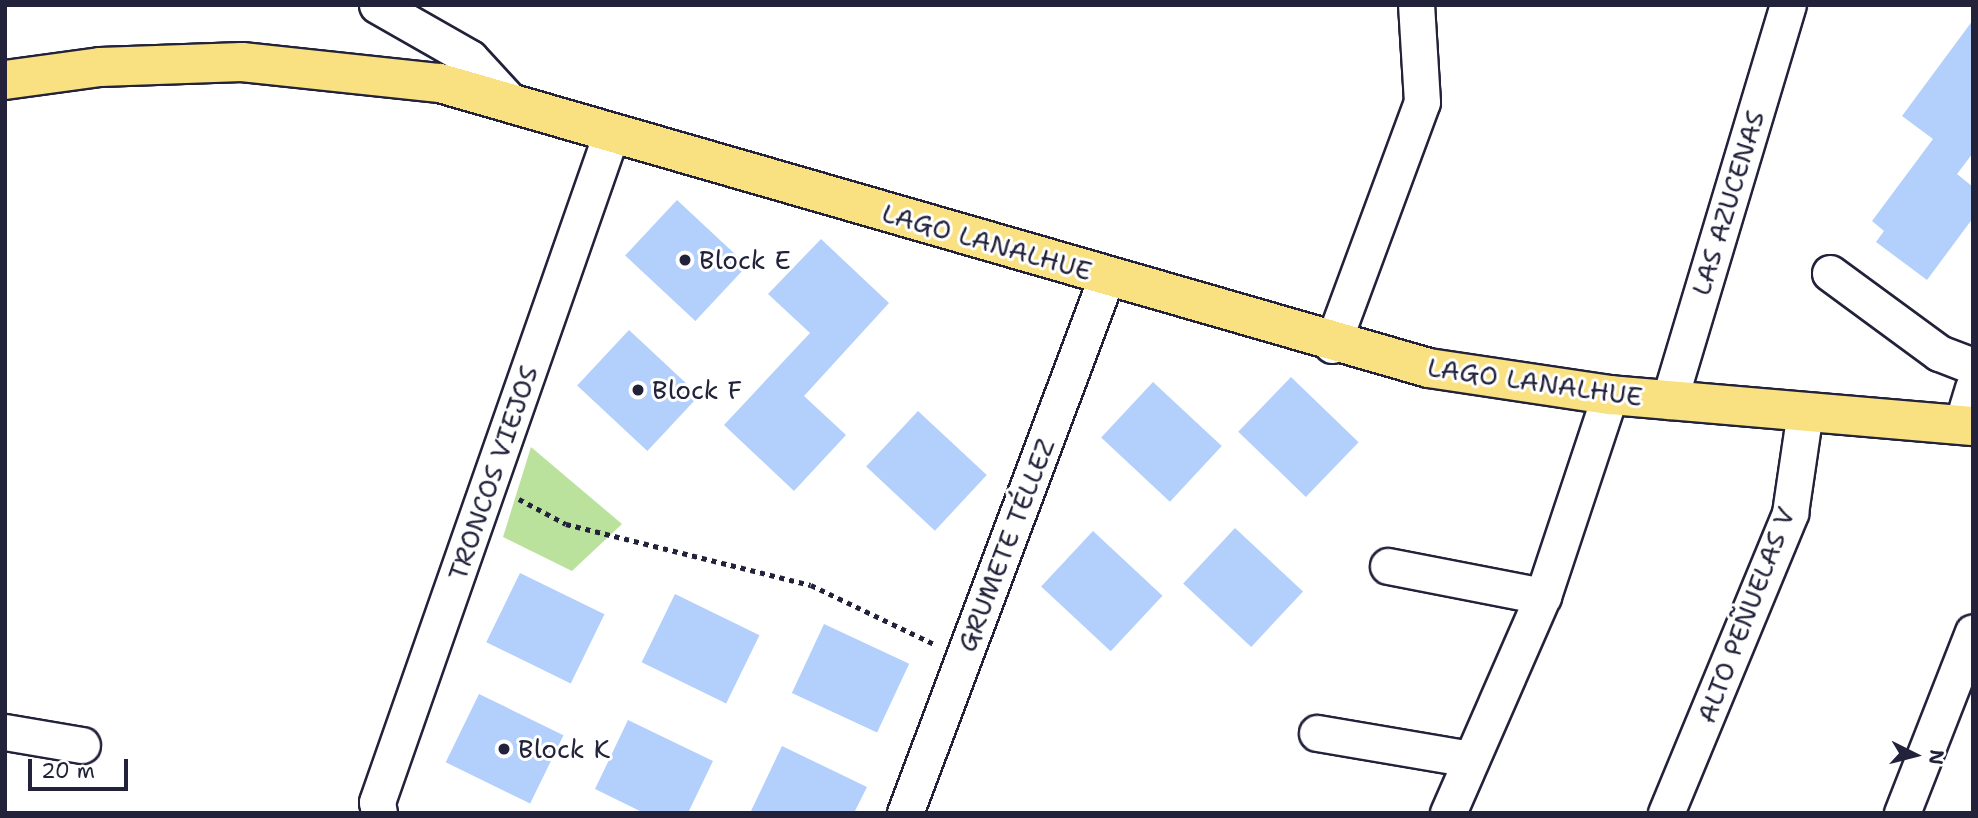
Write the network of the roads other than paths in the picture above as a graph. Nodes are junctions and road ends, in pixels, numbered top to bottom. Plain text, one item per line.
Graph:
1 (377, 5) edge
2 (1416, 5) edge
3 (1788, 5) edge
4 (5, 80) edge
5 (505, 96) junction
6 (611, 134) junction
7 (1830, 273) dead end
8 (1107, 276) junction
9 (1332, 345) junction
10 (1973, 366) edge
11 (1973, 388) edge
12 (1610, 395) junction
13 (1669, 401) junction
14 (1805, 411) junction
15 (1967, 425) edge
16 (1388, 566) dead end
17 (1543, 596) junction
18 (1973, 632) edge
19 (5, 732) edge
20 (1317, 733) dead end
21 (82, 745) dead end
22 (1471, 759) junction
23 (379, 813) edge
24 (905, 813) edge
25 (1448, 813) edge
26 (1666, 813) edge
27 (1902, 813) edge

1 - 5 street
2 - 9 street
3 - 13 street, LAS AZUCENAS
4 - 5 main road, LAGO LANALHUE
5 - 6 main road, LAGO LANALHUE
6 - 8 main road, LAGO LANALHUE
6 - 23 street, TRONCOS VIEJOS
7 - 10 street
8 - 9 main road, LAGO LANALHUE
8 - 24 street, GRUMETE TÉLLEZ
9 - 12 main road, LAGO LANALHUE
11 - 15 street
12 - 13 main road, LAGO LANALHUE
12 - 17 street
13 - 14 main road, LAGO LANALHUE
14 - 15 main road, LAGO LANALHUE
14 - 26 street, ALTO PEÑUELAS V
16 - 17 street
17 - 22 street
18 - 27 street
19 - 21 street
20 - 22 street
22 - 25 street

